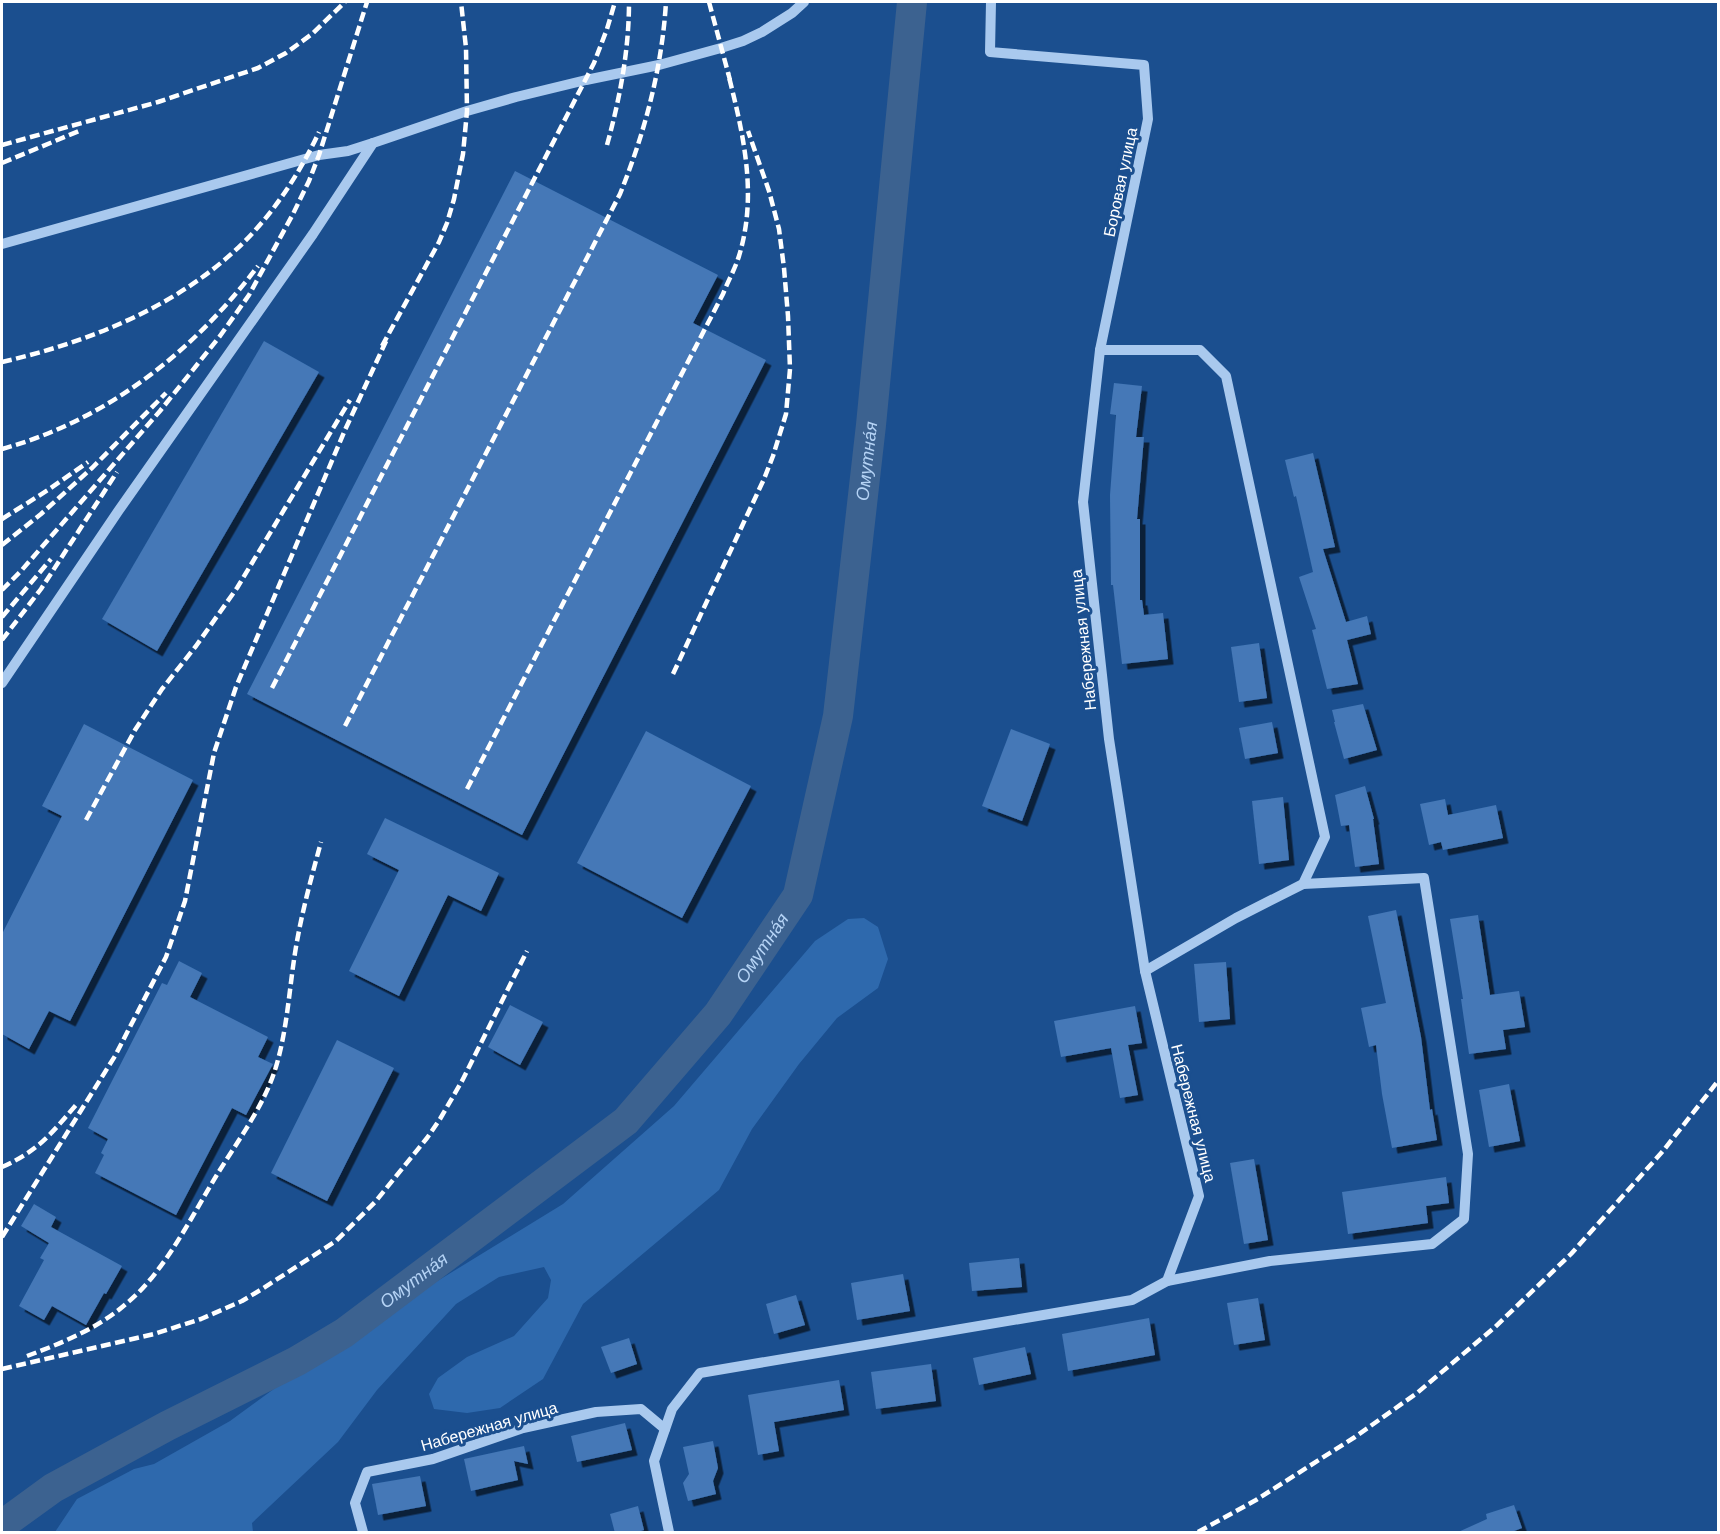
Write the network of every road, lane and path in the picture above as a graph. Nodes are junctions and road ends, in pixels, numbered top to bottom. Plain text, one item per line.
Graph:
1 (804, 2) edge
2 (991, 2) edge
3 (373, 143) junction
4 (2, 244) edge
5 (1100, 350) junction
6 (2, 683) edge
7 (1303, 884) junction
8 (1145, 971) junction
9 (1167, 1281) junction
10 (665, 1429) junction
11 (363, 1533) edge
12 (669, 1533) edge

1 - 3 street
2 - 5 street, Боровая улица
3 - 4 street
3 - 6 street
5 - 7 street
5 - 8 street, Набережная улица
7 - 8 street
7 - 9 street
8 - 9 street, Набережная улица
9 - 10 street
10 - 11 street, Набережная улица
10 - 12 street

